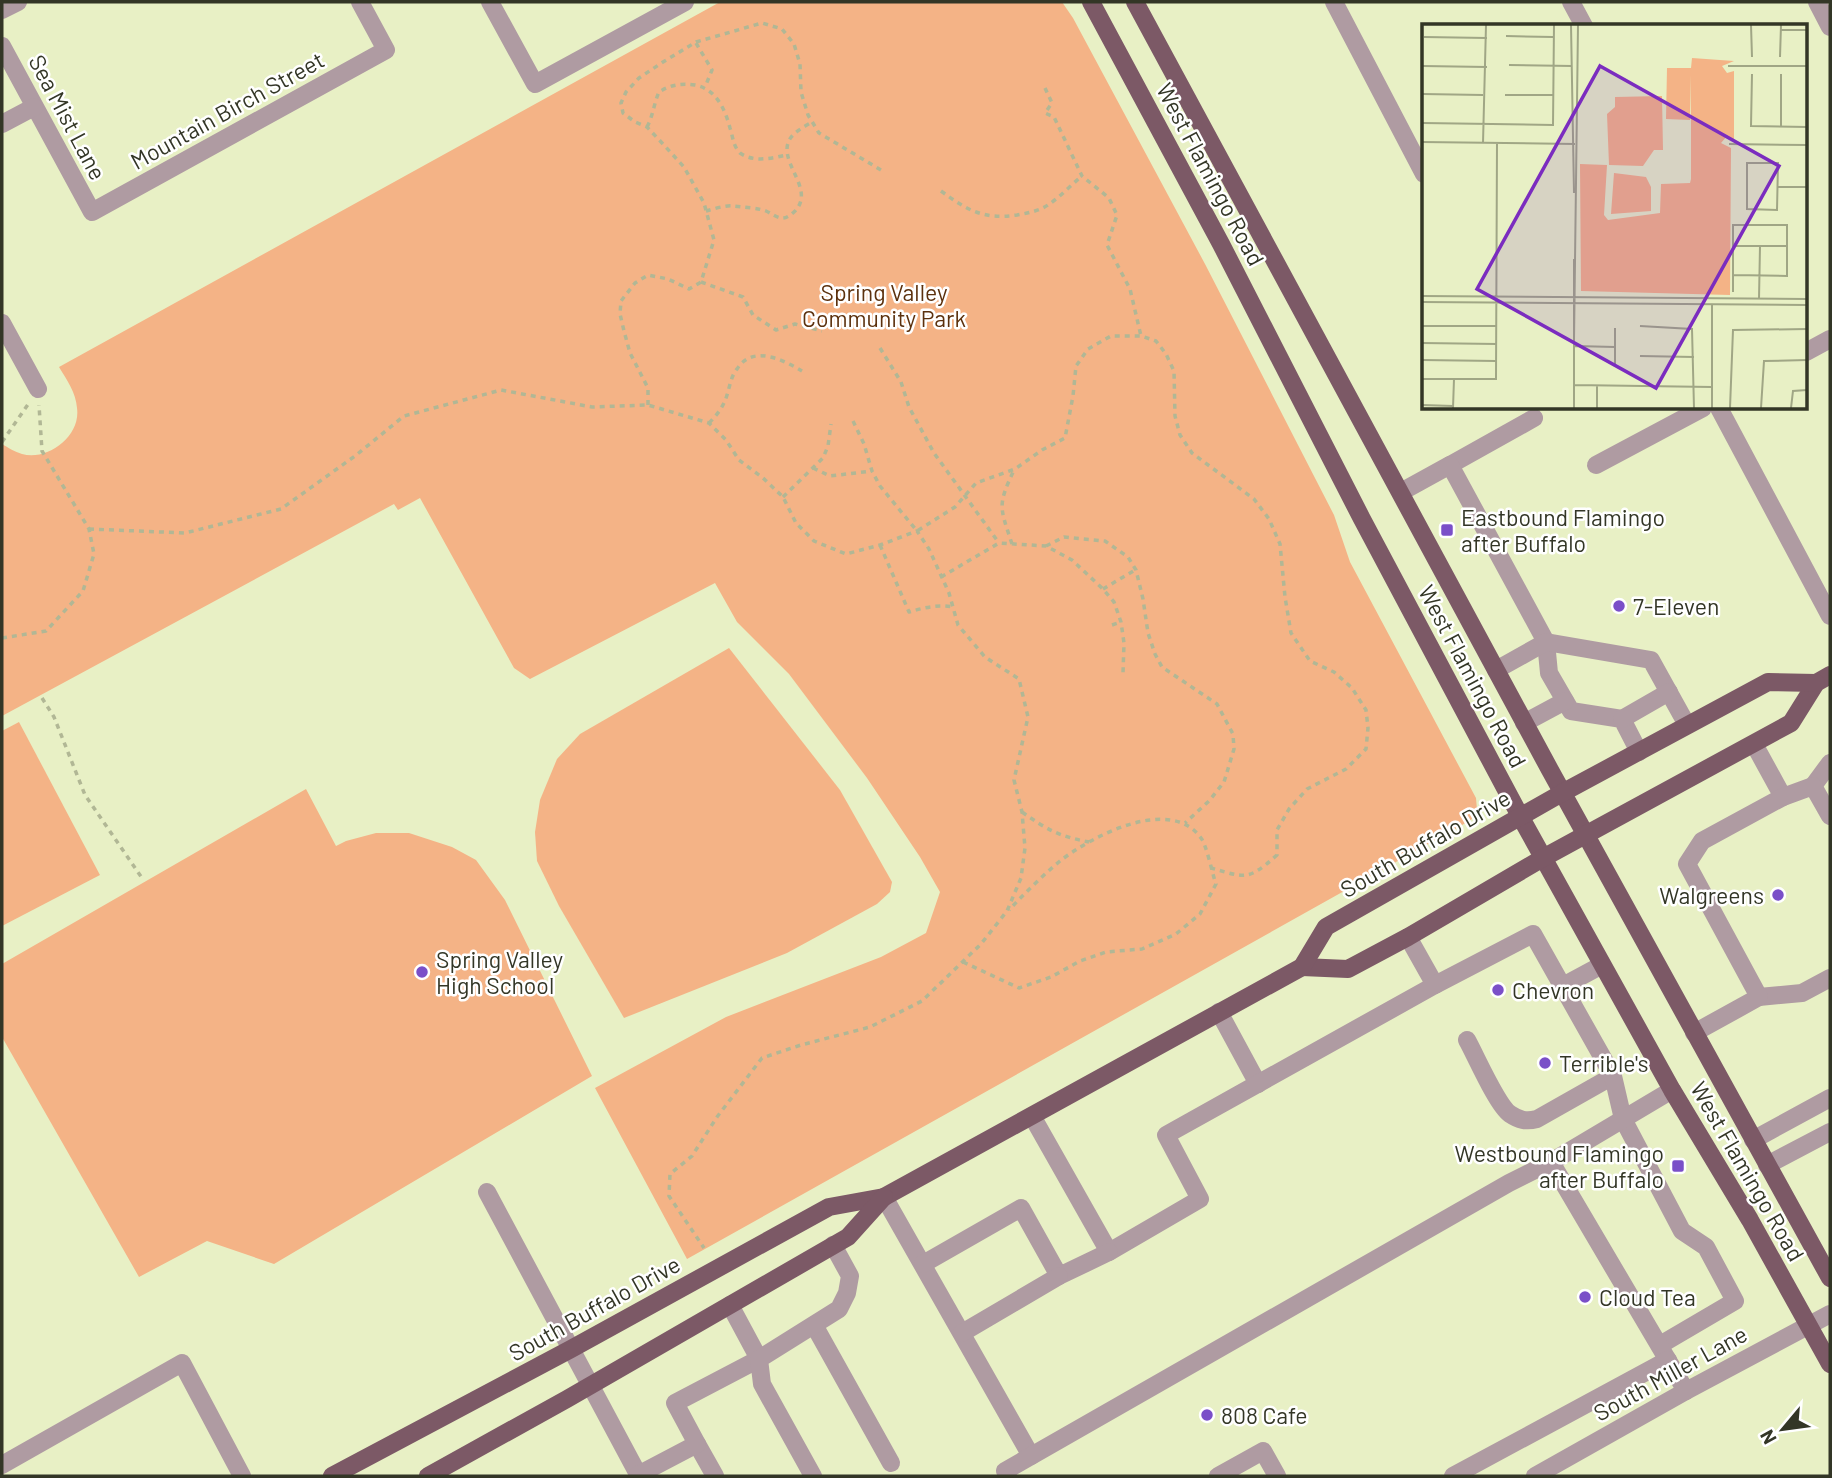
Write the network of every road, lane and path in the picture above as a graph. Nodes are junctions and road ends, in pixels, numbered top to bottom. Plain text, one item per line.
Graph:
1 (18, 2) edge
2 (360, 2) edge
3 (490, 2) edge
4 (685, 2) edge
5 (1091, 2) edge
6 (1135, 2) edge
7 (1334, 2) edge
8 (1571, 2) edge
9 (1817, 2) edge
10 (662, 7) edge
11 (2, 10) edge
12 (1583, 24) edge
13 (1830, 27) edge
14 (696, 42) junction
15 (2, 46) edge
16 (705, 87) junction
17 (1045, 88) dead end
18 (34, 107) junction
19 (812, 122) junction
20 (2, 124) edge
21 (647, 127) junction
22 (787, 155) junction
23 (881, 170) dead end
24 (1422, 170) edge
25 (1082, 176) junction
26 (941, 191) dead end
27 (706, 211) junction
28 (92, 212) joint
29 (701, 282) junction
30 (2, 323) edge
31 (822, 331) dead end
32 (1141, 336) junction
33 (1830, 339) edge
34 (880, 348) dead end
35 (1808, 351) edge
36 (802, 371) dead end
37 (38, 389) junction
38 (648, 405) junction
39 (1699, 410) edge
40 (1720, 410) edge
41 (1534, 418) dead end
42 (853, 421) dead end
43 (709, 423) junction
44 (831, 424) dead end
45 (2, 442) edge
46 (1450, 465) junction
47 (1596, 465) dead end
48 (813, 468) junction
49 (1015, 469) junction
50 (872, 471) junction
51 (1401, 492) junction
52 (965, 495) junction
53 (783, 497) junction
54 (89, 529) junction
55 (917, 531) junction
56 (999, 543) junction
57 (1012, 544) junction
58 (880, 545) junction
59 (1046, 546) junction
60 (1136, 570) junction
61 (941, 577) junction
62 (1104, 589) junction
63 (953, 607) junction
64 (1830, 616) edge
65 (1122, 622) junction
66 (1112, 625) dead end
67 (2, 638) edge
68 (1546, 642) junction
69 (1496, 670) junction
70 (1123, 673) dead end
71 (1823, 679) edge
72 (1669, 692) junction
73 (43, 698) dead end
74 (1565, 701) junction
75 (1622, 719) junction
76 (1524, 723) junction
77 (1687, 725) junction
78 (1754, 744) junction
79 (1639, 752) junction
80 (1830, 763) edge
81 (1813, 786) junction
82 (1562, 793) junction
83 (1783, 797) junction
84 (1022, 812) junction
85 (1520, 816) junction
86 (1830, 816) edge
87 (1185, 823) junction
88 (1586, 836) junction
89 (1089, 842) junction
90 (1543, 858) junction
91 (1211, 868) junction
92 (142, 878) dead end
93 (1007, 911) junction
94 (1408, 937) junction
95 (963, 962) junction
96 (1602, 965) junction
97 (1302, 967) junction
98 (1830, 978) edge
99 (1435, 985) junction
100 (1563, 986) junction
101 (1759, 997) junction
102 (1219, 1013) junction
103 (1694, 1033) junction
104 (1467, 1040) dead end
105 (1613, 1076) junction
106 (1258, 1084) junction
107 (1672, 1090) junction
108 (1830, 1098) edge
109 (1032, 1116) junction
110 (1623, 1119) junction
111 (1830, 1132) edge
112 (1753, 1140) junction
113 (1551, 1162) junction
114 (1767, 1165) junction
115 (486, 1192) dead end
116 (884, 1197) junction
117 (834, 1245) junction
118 (704, 1248) dead end
119 (1109, 1252) junction
120 (923, 1264) junction
121 (1059, 1276) junction
122 (1830, 1278) edge
123 (730, 1305) junction
124 (1830, 1314) edge
125 (814, 1325) junction
126 (1810, 1325) junction
127 (962, 1333) junction
128 (571, 1349) junction
129 (1664, 1352) junction
130 (759, 1359) junction
131 (1830, 1364) edge
132 (590, 1385) junction
133 (1686, 1391) junction
134 (697, 1444) junction
135 (1031, 1456) junction
136 (891, 1463) dead end
137 (2, 1465) edge
138 (638, 1475) edge
139 (242, 1476) edge
140 (332, 1476) edge
141 (428, 1476) edge
142 (715, 1476) edge
143 (813, 1476) edge
144 (1008, 1476) edge
145 (1218, 1476) edge
146 (1277, 1476) edge
147 (1453, 1476) edge
148 (1535, 1476) edge

1 - 11 street
2 - 28 street, Mountain Birch Street
3 - 10 street
4 - 10 street
5 - 85 main road, West Flamingo Road
6 - 51 main road, West Flamingo Road
7 - 24 street
8 - 12 street
9 - 13 street
14 - 16 path
14 - 19 path
14 - 21 path
15 - 18 street, Sea Mist Lane
16 - 21 path
16 - 22 path
17 - 25 path
18 - 20 street
18 - 28 street, Sea Mist Lane
19 - 22 path
19 - 23 path
21 - 27 path
22 - 27 path
25 - 26 path
25 - 32 path
27 - 29 path
29 - 31 path
29 - 38 path
30 - 37 street
32 - 49 path
32 - 91 path
33 - 35 street
34 - 52 path
36 - 43 path
37 - 45 path
37 - 54 path
38 - 43 path
38 - 54 path
39 - 47 street
40 - 64 street
41 - 46 street
42 - 50 path
43 - 53 path
44 - 48 path
46 - 51 street
46 - 68 street
48 - 50 path
48 - 53 path
49 - 52 path
49 - 57 path
50 - 55 path
51 - 69 main road, West Flamingo Road
52 - 55 path
52 - 56 path
53 - 58 path
54 - 67 path
55 - 58 path
55 - 61 path
56 - 57 path
56 - 61 path
57 - 59 path
58 - 63 path
59 - 60 path
59 - 62 path
60 - 62 path
60 - 87 path
61 - 63 path
62 - 65 path
63 - 84 path
65 - 66 path
65 - 70 path
68 - 69 street
68 - 72 street
68 - 74 street
69 - 76 main road, West Flamingo Road
71 - 77 main road, South Buffalo Drive
71 - 78 main road, South Buffalo Drive
72 - 75 street
72 - 77 street
73 - 92 path
74 - 75 street
74 - 76 street
75 - 79 street
76 - 82 main road, West Flamingo Road
77 - 79 main road, South Buffalo Drive
78 - 83 street
78 - 88 main road, South Buffalo Drive
79 - 82 main road, South Buffalo Drive
80 - 81 street
81 - 83 street
81 - 86 street
82 - 85 main road, South Buffalo Drive
82 - 88 main road, West Flamingo Road
83 - 101 street
84 - 89 path
84 - 93 path
85 - 90 main road, West Flamingo Road
85 - 97 main road, South Buffalo Drive
87 - 89 path
87 - 91 path
88 - 90 main road, South Buffalo Drive
88 - 103 main road, West Flamingo Road
89 - 93 path
90 - 94 main road, South Buffalo Drive
90 - 96 main road, West Flamingo Road
91 - 95 path
93 - 95 path
94 - 97 main road, South Buffalo Drive
94 - 99 street
95 - 118 path
96 - 100 street
96 - 107 main road, West Flamingo Road
97 - 102 main road, South Buffalo Drive
98 - 101 street
99 - 100 street
99 - 106 street
100 - 105 street
101 - 103 street
102 - 106 street
102 - 109 main road, South Buffalo Drive
103 - 112 main road, West Flamingo Road
104 - 105 street
105 - 110 street
106 - 119 street
107 - 110 street
107 - 126 main road, West Flamingo Road
108 - 112 street
109 - 116 main road, South Buffalo Drive
109 - 119 street
110 - 113 street
110 - 129 street
111 - 114 street
112 - 114 main road, West Flamingo Road
113 - 129 street
113 - 135 street
114 - 122 main road, West Flamingo Road
115 - 128 street
116 - 117 main road, South Buffalo Drive
116 - 120 street
116 - 128 main road, South Buffalo Drive
117 - 123 main road, South Buffalo Drive
117 - 125 street
119 - 121 street
120 - 121 street
120 - 127 street
121 - 127 street
123 - 130 street
123 - 132 main road, South Buffalo Drive
124 - 126 street, South Miller Lane
125 - 130 street
125 - 136 street
126 - 131 main road, West Flamingo Road
126 - 133 street, South Miller Lane
127 - 135 street
128 - 132 street
128 - 140 main road, South Buffalo Drive
129 - 133 street
129 - 147 street
130 - 134 street
130 - 143 street
132 - 138 street
132 - 141 main road, South Buffalo Drive
133 - 148 street, South Miller Lane
134 - 138 street
134 - 142 street
135 - 144 street
137 - 139 street
145 - 146 street

